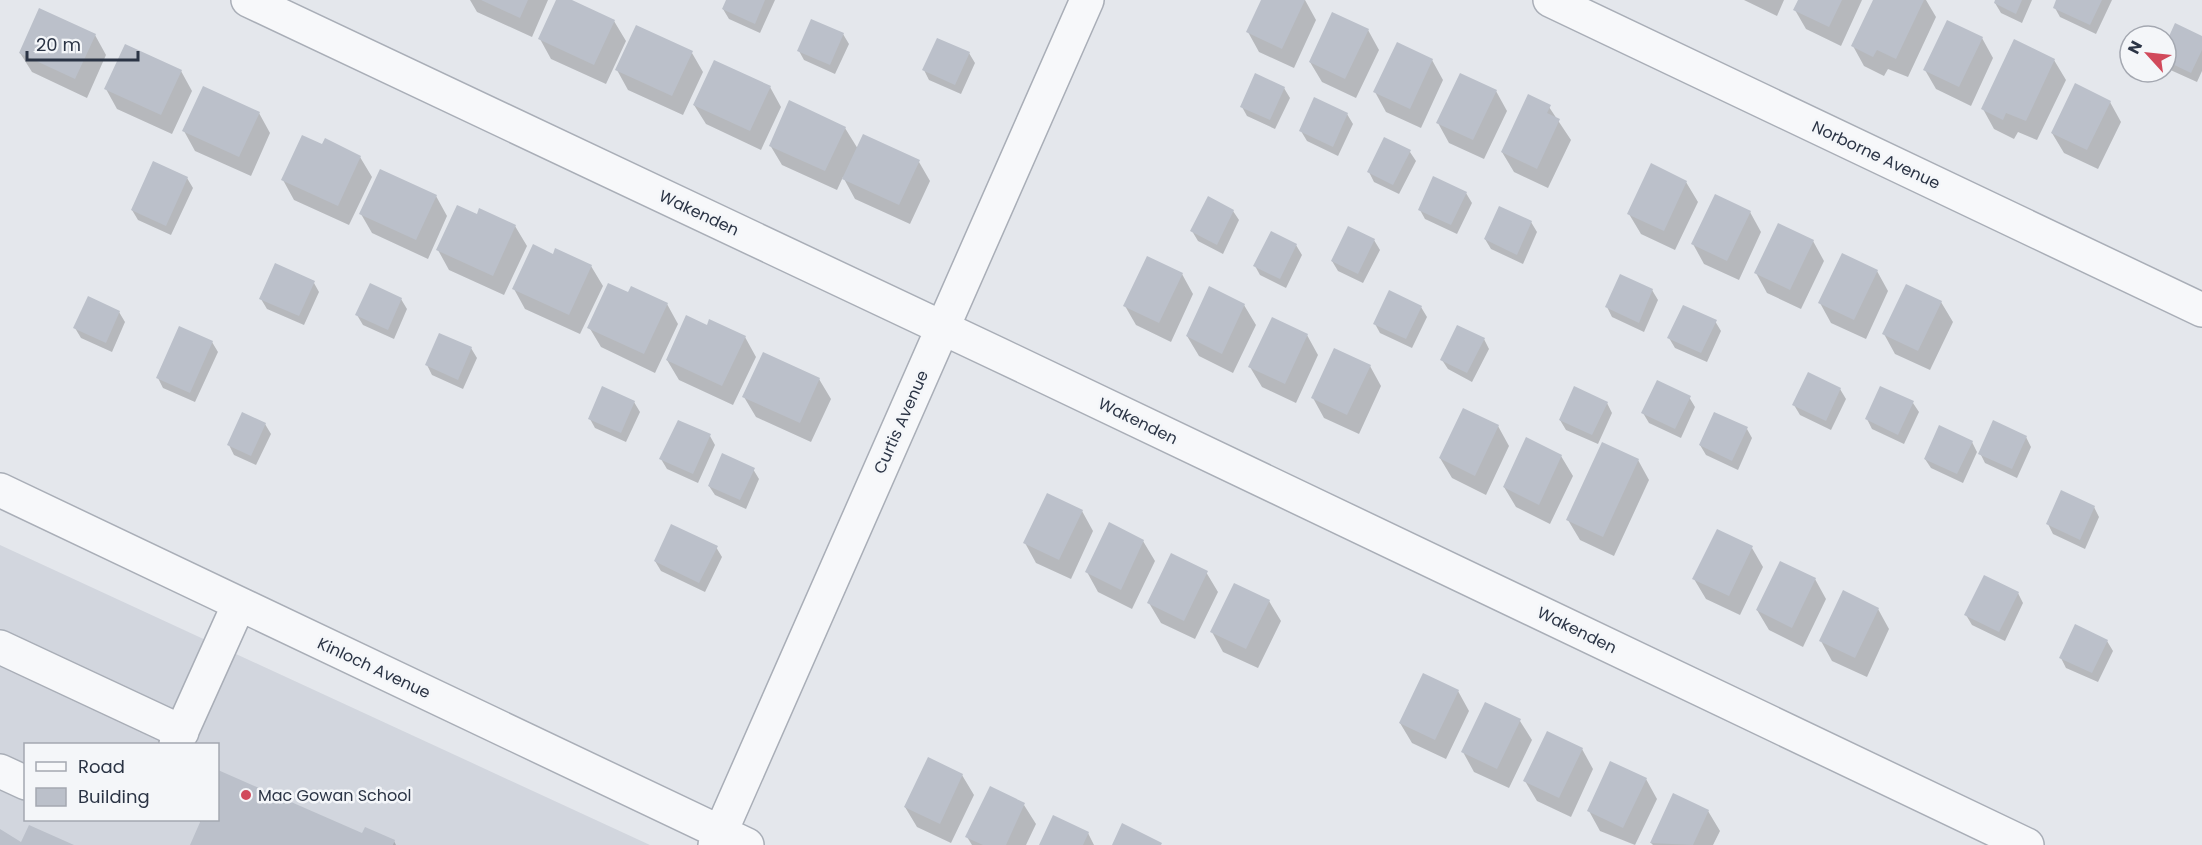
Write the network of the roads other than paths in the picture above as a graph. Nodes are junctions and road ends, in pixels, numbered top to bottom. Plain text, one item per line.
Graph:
1 (248, 0) edge
2 (1088, 0) edge
3 (1550, 0) edge
4 (2202, 310) edge
5 (942, 327) junction
6 (0, 490) edge
7 (240, 604) junction
8 (0, 647) edge
9 (179, 738) edge
10 (0, 771) edge
11 (24, 782) edge
12 (728, 841) edge
13 (2028, 845) edge

1 - 5 street, Wakenden
2 - 5 street, Curtis Avenue
3 - 4 street, Norborne Avenue
5 - 12 street, Curtis Avenue
5 - 13 street, Wakenden
6 - 7 street, Kinloch Avenue
7 - 9 street
7 - 12 street, Kinloch Avenue
8 - 9 street
10 - 11 street

